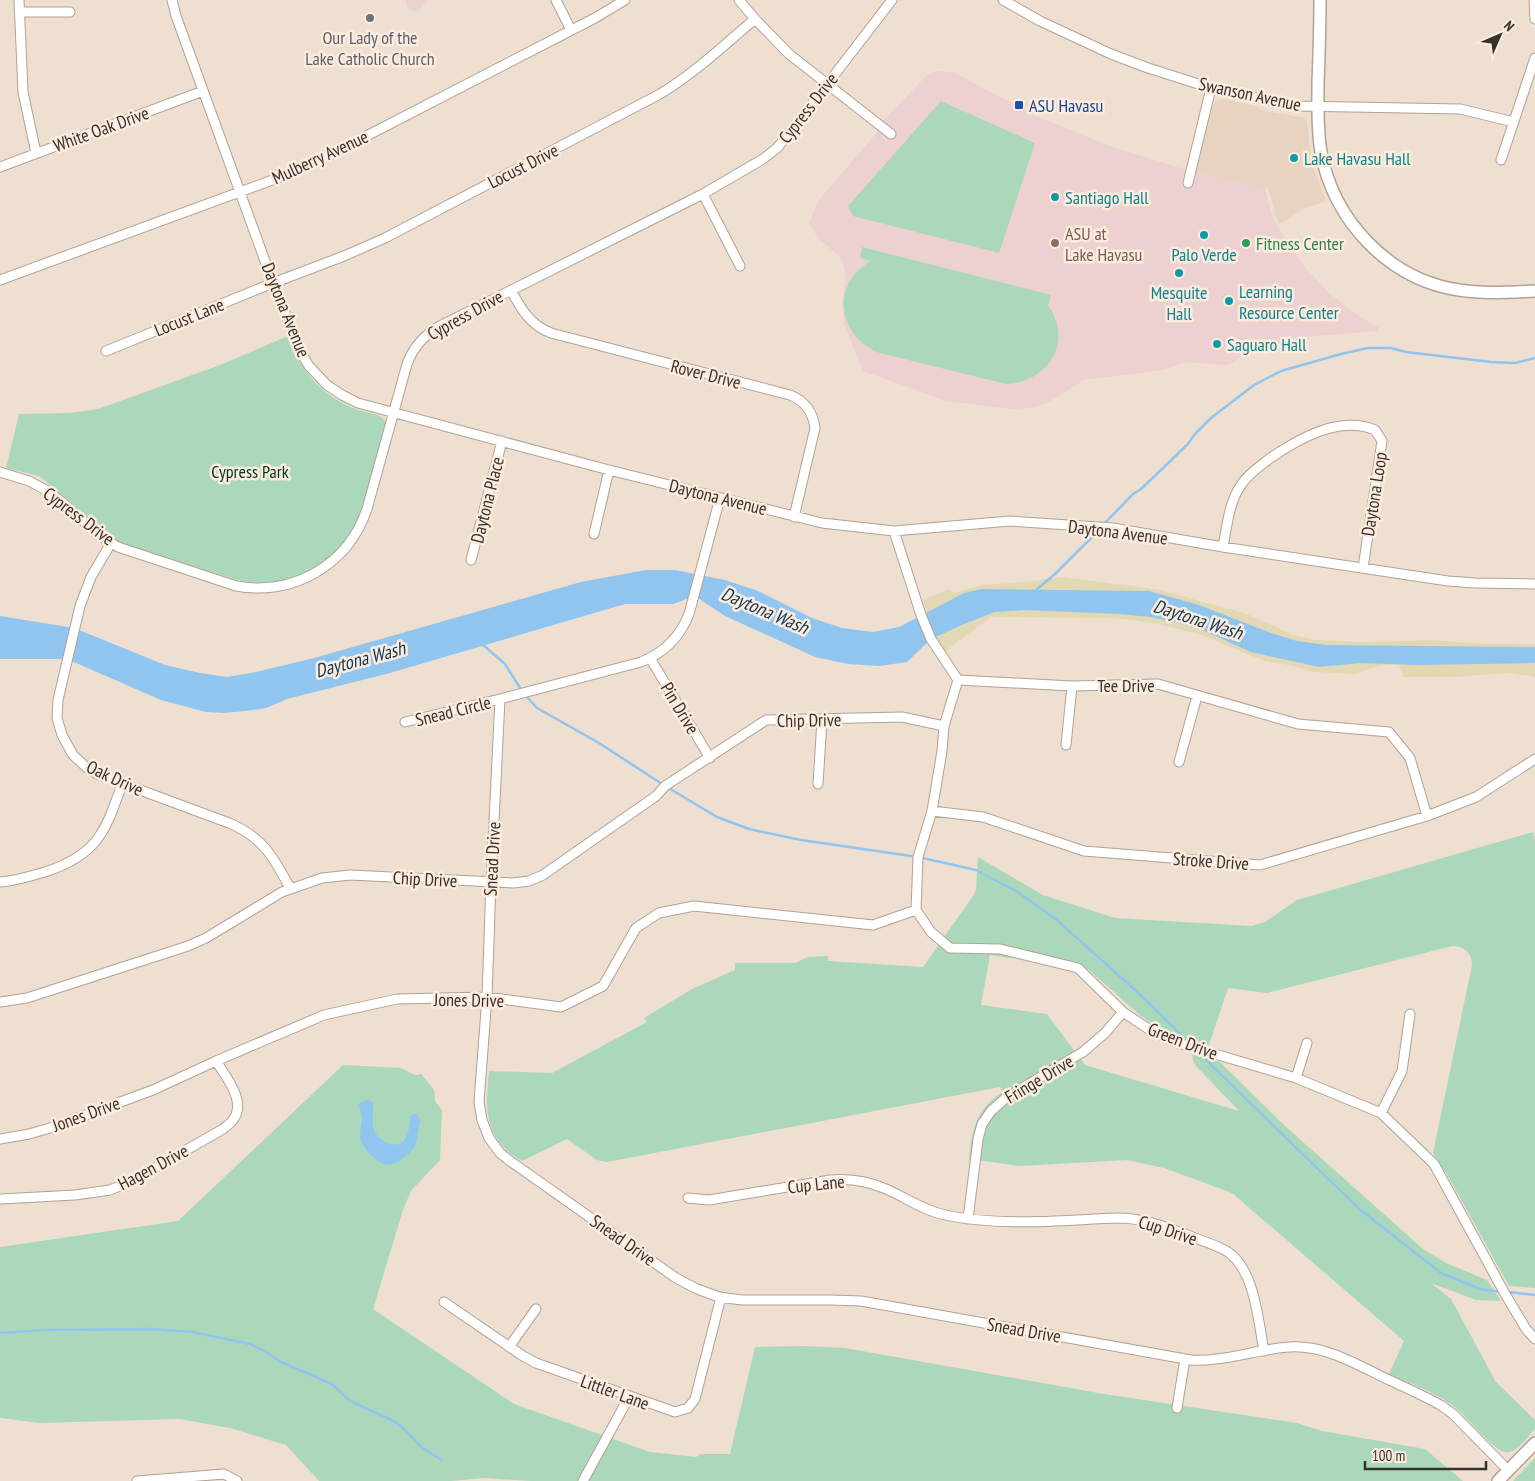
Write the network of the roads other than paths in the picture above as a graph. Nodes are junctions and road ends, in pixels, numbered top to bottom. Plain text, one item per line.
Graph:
1 (19, 0) edge
2 (172, 0) edge
3 (556, 0) edge
4 (625, 0) edge
5 (739, 0) edge
6 (892, 0) edge
7 (1003, 0) edge
8 (1320, 0) edge
9 (1534, 0) edge
10 (19, 12) junction
11 (70, 12) dead end
12 (755, 19) junction
13 (1535, 19) edge
14 (571, 30) junction
15 (1535, 58) edge
16 (827, 84) junction
17 (1211, 88) junction
18 (203, 91) junction
19 (1318, 108) junction
20 (1514, 122) junction
21 (891, 134) dead end
22 (36, 153) junction
23 (1501, 160) dead end
24 (0, 167) edge
25 (1188, 183) dead end
26 (241, 191) junction
27 (702, 194) junction
28 (740, 266) dead end
29 (0, 280) edge
30 (273, 283) junction
31 (511, 290) junction
32 (1535, 291) edge
33 (106, 351) dead end
34 (393, 413) junction
35 (502, 441) junction
36 (610, 470) junction
37 (0, 472) edge
38 (720, 498) junction
39 (794, 517) junction
40 (894, 531) junction
41 (594, 534) dead end
42 (111, 543) junction
43 (1223, 547) junction
44 (471, 560) dead end
45 (1363, 568) junction
46 (1535, 584) edge
47 (650, 658) junction
48 (958, 680) junction
49 (1072, 686) junction
50 (1197, 696) junction
51 (500, 699) junction
52 (822, 720) junction
53 (405, 722) dead end
54 (944, 726) junction
55 (1066, 745) dead end
56 (710, 758) junction
57 (1535, 759) edge
58 (1179, 762) dead end
59 (122, 784) junction
60 (818, 784) dead end
61 (932, 811) junction
62 (1427, 816) junction
63 (0, 882) edge
64 (491, 882) junction
65 (290, 888) junction
66 (916, 910) junction
67 (487, 998) junction
68 (0, 1002) edge
69 (1124, 1012) junction
70 (1410, 1014) dead end
71 (1307, 1043) dead end
72 (216, 1061) junction
73 (1296, 1078) junction
74 (1381, 1113) junction
75 (0, 1139) edge
76 (0, 1198) edge
77 (688, 1198) dead end
78 (968, 1219) junction
79 (721, 1297) junction
80 (444, 1302) dead end
81 (536, 1308) dead end
82 (1535, 1339) edge
83 (509, 1347) junction
84 (1264, 1351) junction
85 (1185, 1359) junction
86 (629, 1397) junction
87 (1177, 1408) dead end
88 (1535, 1443) edge
89 (1508, 1470) junction
90 (137, 1481) edge
91 (237, 1481) edge
92 (583, 1481) edge
93 (1498, 1481) edge

1 - 10 street
2 - 18 street, Daytona Avenue
3 - 14 street
4 - 14 street, Mulberry Avenue
5 - 12 street
6 - 16 street, Cypress Drive
7 - 17 street, Swanson Avenue
8 - 19 main road
9 - 13 street
10 - 11 street
10 - 22 street
12 - 16 street
12 - 30 street, Locust Drive
14 - 26 street, Mulberry Avenue
15 - 20 street
16 - 21 street
16 - 27 street, Cypress Drive
17 - 19 street, Swanson Avenue
17 - 25 street
18 - 22 street, White Oak Drive
18 - 26 street, Daytona Avenue
19 - 20 street, Swanson Avenue
19 - 32 main road
20 - 23 street
22 - 24 street, White Oak Drive
26 - 29 street, Mulberry Avenue
26 - 30 street, Daytona Avenue
27 - 28 street
27 - 31 street, Cypress Drive
30 - 33 street, Locust Lane
30 - 34 street, Daytona Avenue
31 - 34 street, Cypress Drive
31 - 39 street, Rover Drive
34 - 35 street, Daytona Avenue
34 - 42 street, Cypress Drive
35 - 36 street, Daytona Avenue
35 - 44 street, Daytona Place
36 - 38 street, Daytona Avenue
36 - 41 street
37 - 42 street, Cypress Drive
38 - 39 street, Daytona Avenue
38 - 47 street
39 - 40 street, Daytona Avenue
40 - 43 street, Daytona Avenue
40 - 48 street
42 - 59 street, Oak Drive
43 - 45 street, Daytona Avenue
43 - 45 street, Daytona Loop
45 - 46 street, Daytona Avenue
47 - 51 street
47 - 56 street, Pin Drive
48 - 49 street, Tee Drive
48 - 54 street
49 - 50 street, Tee Drive
49 - 55 street
50 - 58 street
50 - 62 street, Tee Drive
51 - 53 street, Snead Circle
51 - 64 street, Snead Drive
52 - 54 street, Chip Drive
52 - 56 street, Chip Drive
52 - 60 street
54 - 61 street
56 - 64 street, Chip Drive
57 - 62 street, Stroke Drive
59 - 63 street
59 - 65 street, Oak Drive
61 - 62 street, Stroke Drive
61 - 66 street
64 - 65 street, Chip Drive
64 - 67 street, Snead Drive
65 - 68 street, Chip Drive
66 - 67 street, Jones Drive
66 - 69 street, Green Drive
67 - 72 street, Jones Drive
67 - 79 street, Snead Drive
69 - 73 street, Green Drive
69 - 78 street, Fringe Drive
70 - 74 street
71 - 73 street
72 - 75 street, Jones Drive
72 - 76 street, Hagen Drive
73 - 74 street, Green Drive
74 - 82 street, Green Drive
77 - 78 street, Cup Lane
78 - 84 street, Cup Drive
79 - 85 street, Snead Drive
79 - 86 street, Littler Lane
80 - 83 street, Littler Lane
81 - 83 street
83 - 86 street, Littler Lane
84 - 85 street, Snead Drive
84 - 89 street, Snead Drive
85 - 87 street
86 - 92 street
88 - 89 main road
89 - 93 main road
90 - 91 street

